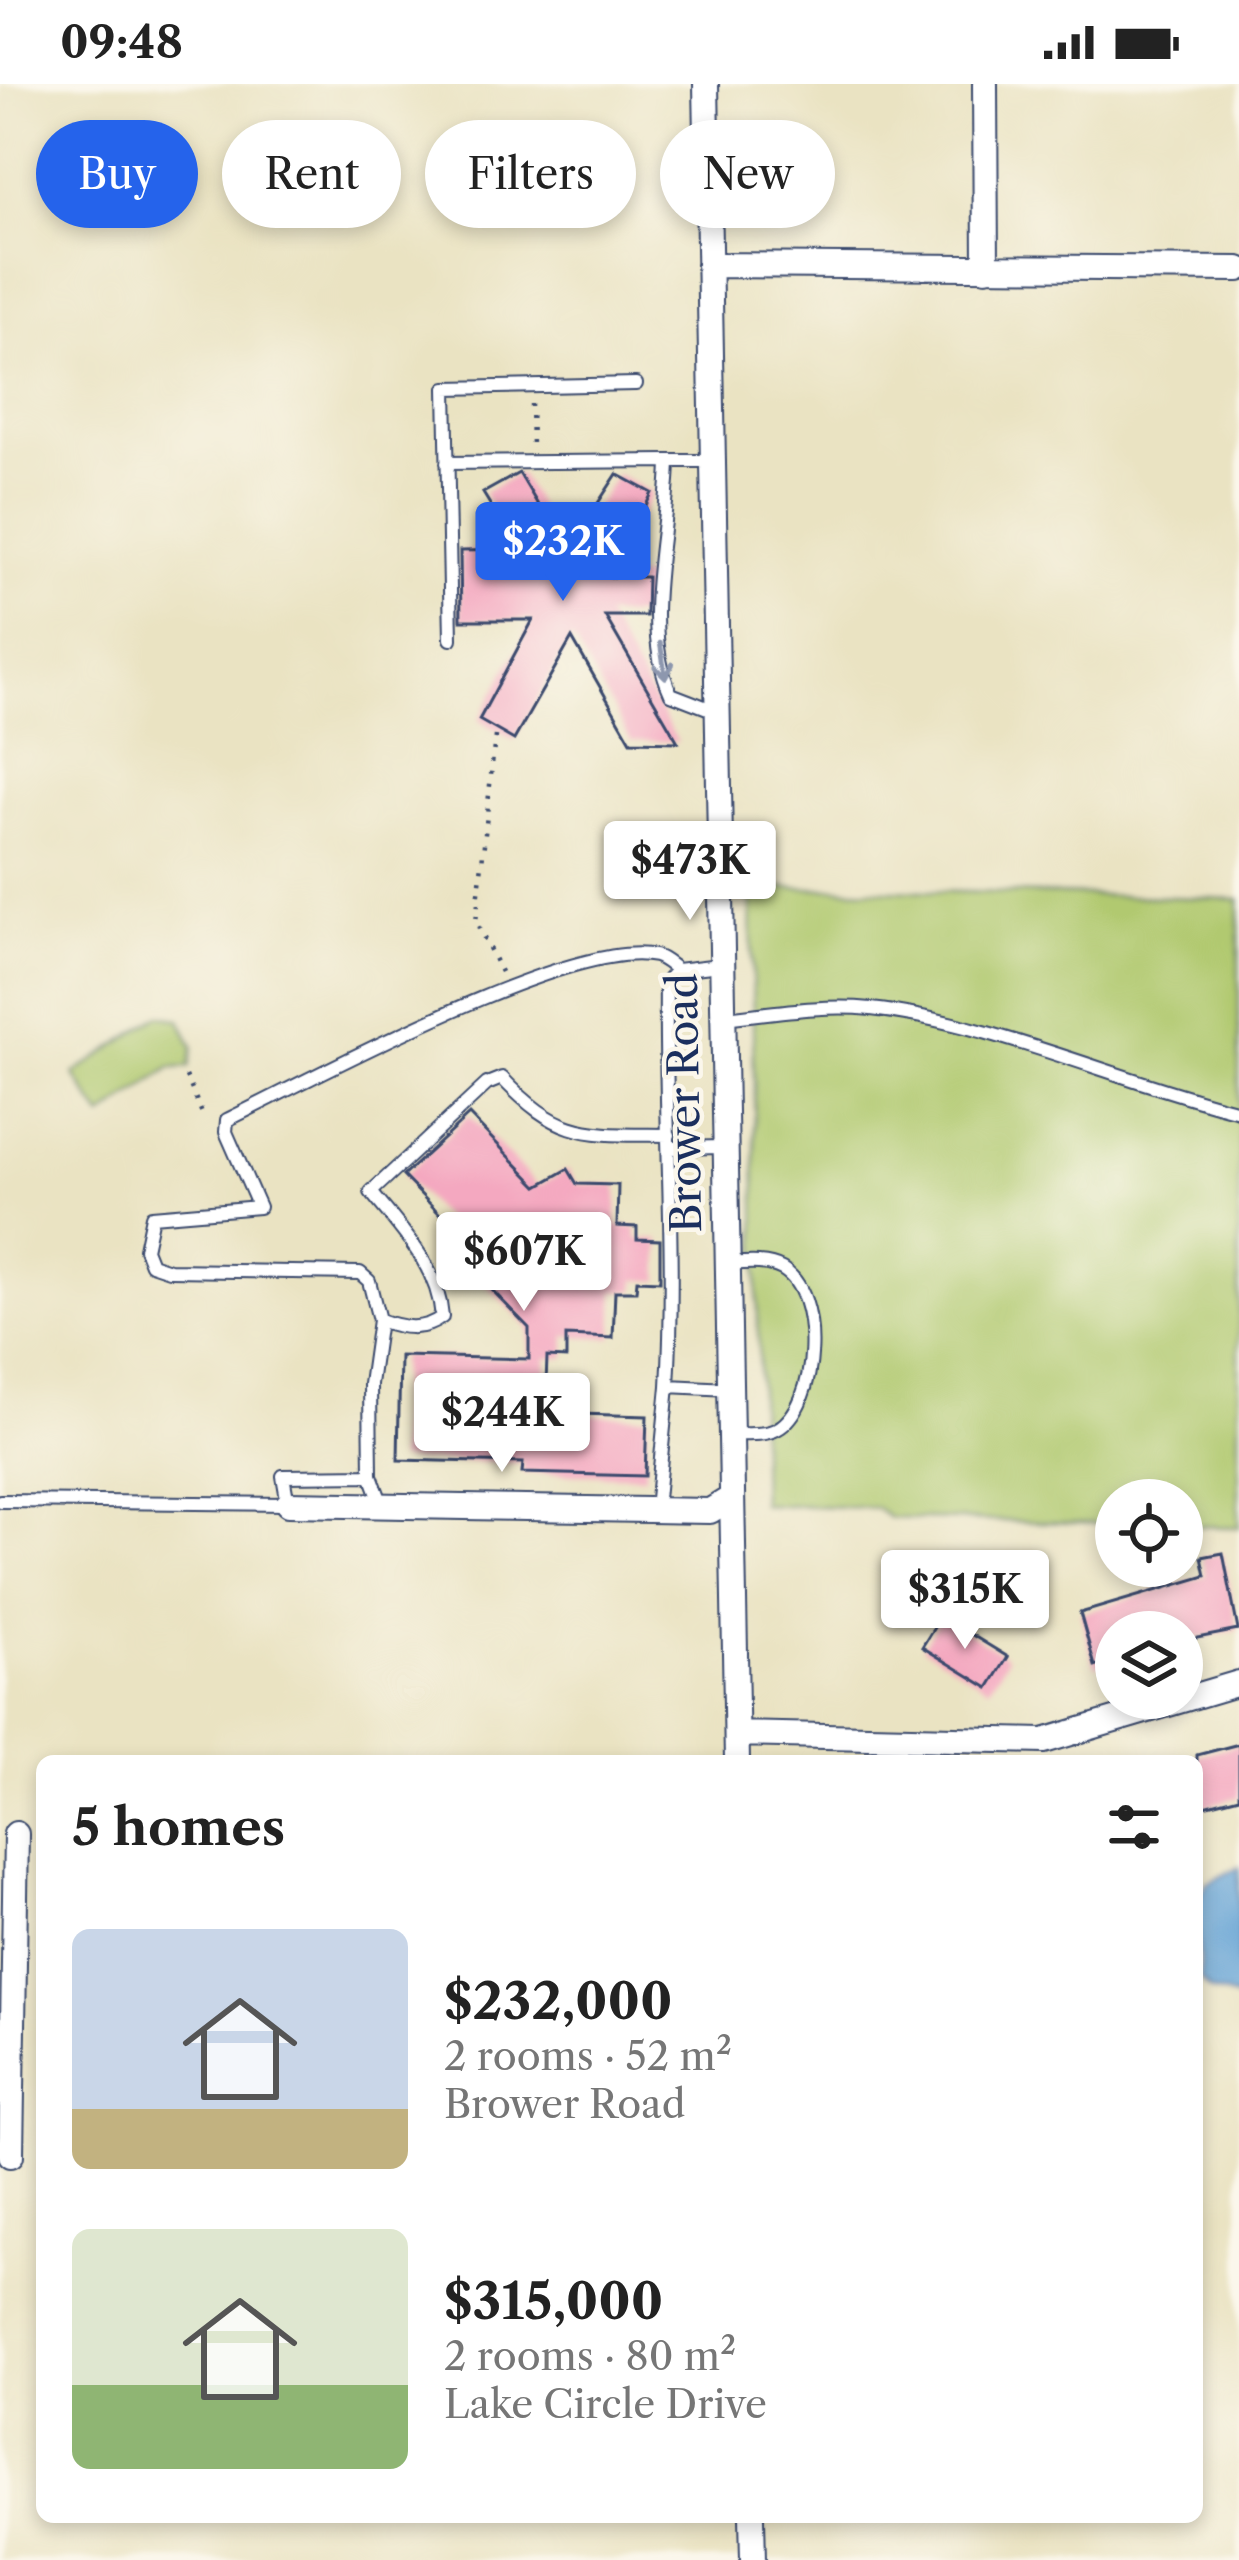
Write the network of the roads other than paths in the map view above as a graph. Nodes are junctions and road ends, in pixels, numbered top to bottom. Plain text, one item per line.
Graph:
1 (706, 84) edge
2 (985, 84) edge
3 (709, 265) junction
4 (986, 268) junction
5 (1239, 269) edge
6 (636, 384) dead end
7 (669, 461) junction
8 (711, 461) junction
9 (447, 464) junction
10 (451, 639) dead end
11 (716, 711) junction
12 (721, 964) junction
13 (677, 970) junction
14 (722, 1018) junction
15 (1239, 1111) edge
16 (670, 1141) junction
17 (724, 1147) junction
18 (727, 1264) junction
19 (379, 1320) junction
20 (668, 1386) junction
21 (729, 1389) junction
22 (730, 1434) junction
23 (371, 1474) junction
24 (731, 1498) junction
25 (0, 1501) edge
26 (381, 1502) junction
27 (287, 1504) junction
28 (656, 1509) junction
29 (1239, 1683) edge
30 (737, 1734) junction
31 (1034, 1751) edge
32 (737, 1755) edge
33 (16, 1834) dead end
34 (20, 1994) edge
35 (11, 2155) dead end
36 (752, 2523) edge
37 (753, 2560) edge

1 - 3 street, Brower Road
2 - 4 street
3 - 4 street
3 - 8 street, Brower Road
4 - 5 street
6 - 9 lane
7 - 8 lane
7 - 9 lane
7 -> 11 lane
8 - 11 street, Brower Road
9 - 10 lane
11 - 12 street, Brower Road
12 - 13 lane
12 - 14 street, Brower Road
13 - 16 lane
13 - 19 lane
14 - 15 lane
14 - 17 street, Brower Road
16 - 17 lane
16 - 19 lane
16 - 20 lane
17 - 18 street, Brower Road
18 - 21 street, Brower Road
18 - 22 lane
19 - 23 lane
20 - 21 lane
20 - 28 lane
21 - 22 street, Brower Road
22 - 24 street, Brower Road
23 - 26 lane
23 - 27 lane
24 - 28 street
24 - 30 street, Brower Road
25 - 27 lane
26 - 27 street
26 - 28 street
29 - 31 street
30 - 31 street
30 - 32 street, Brower Road
33 - 34 street
34 - 35 street
36 - 37 street

